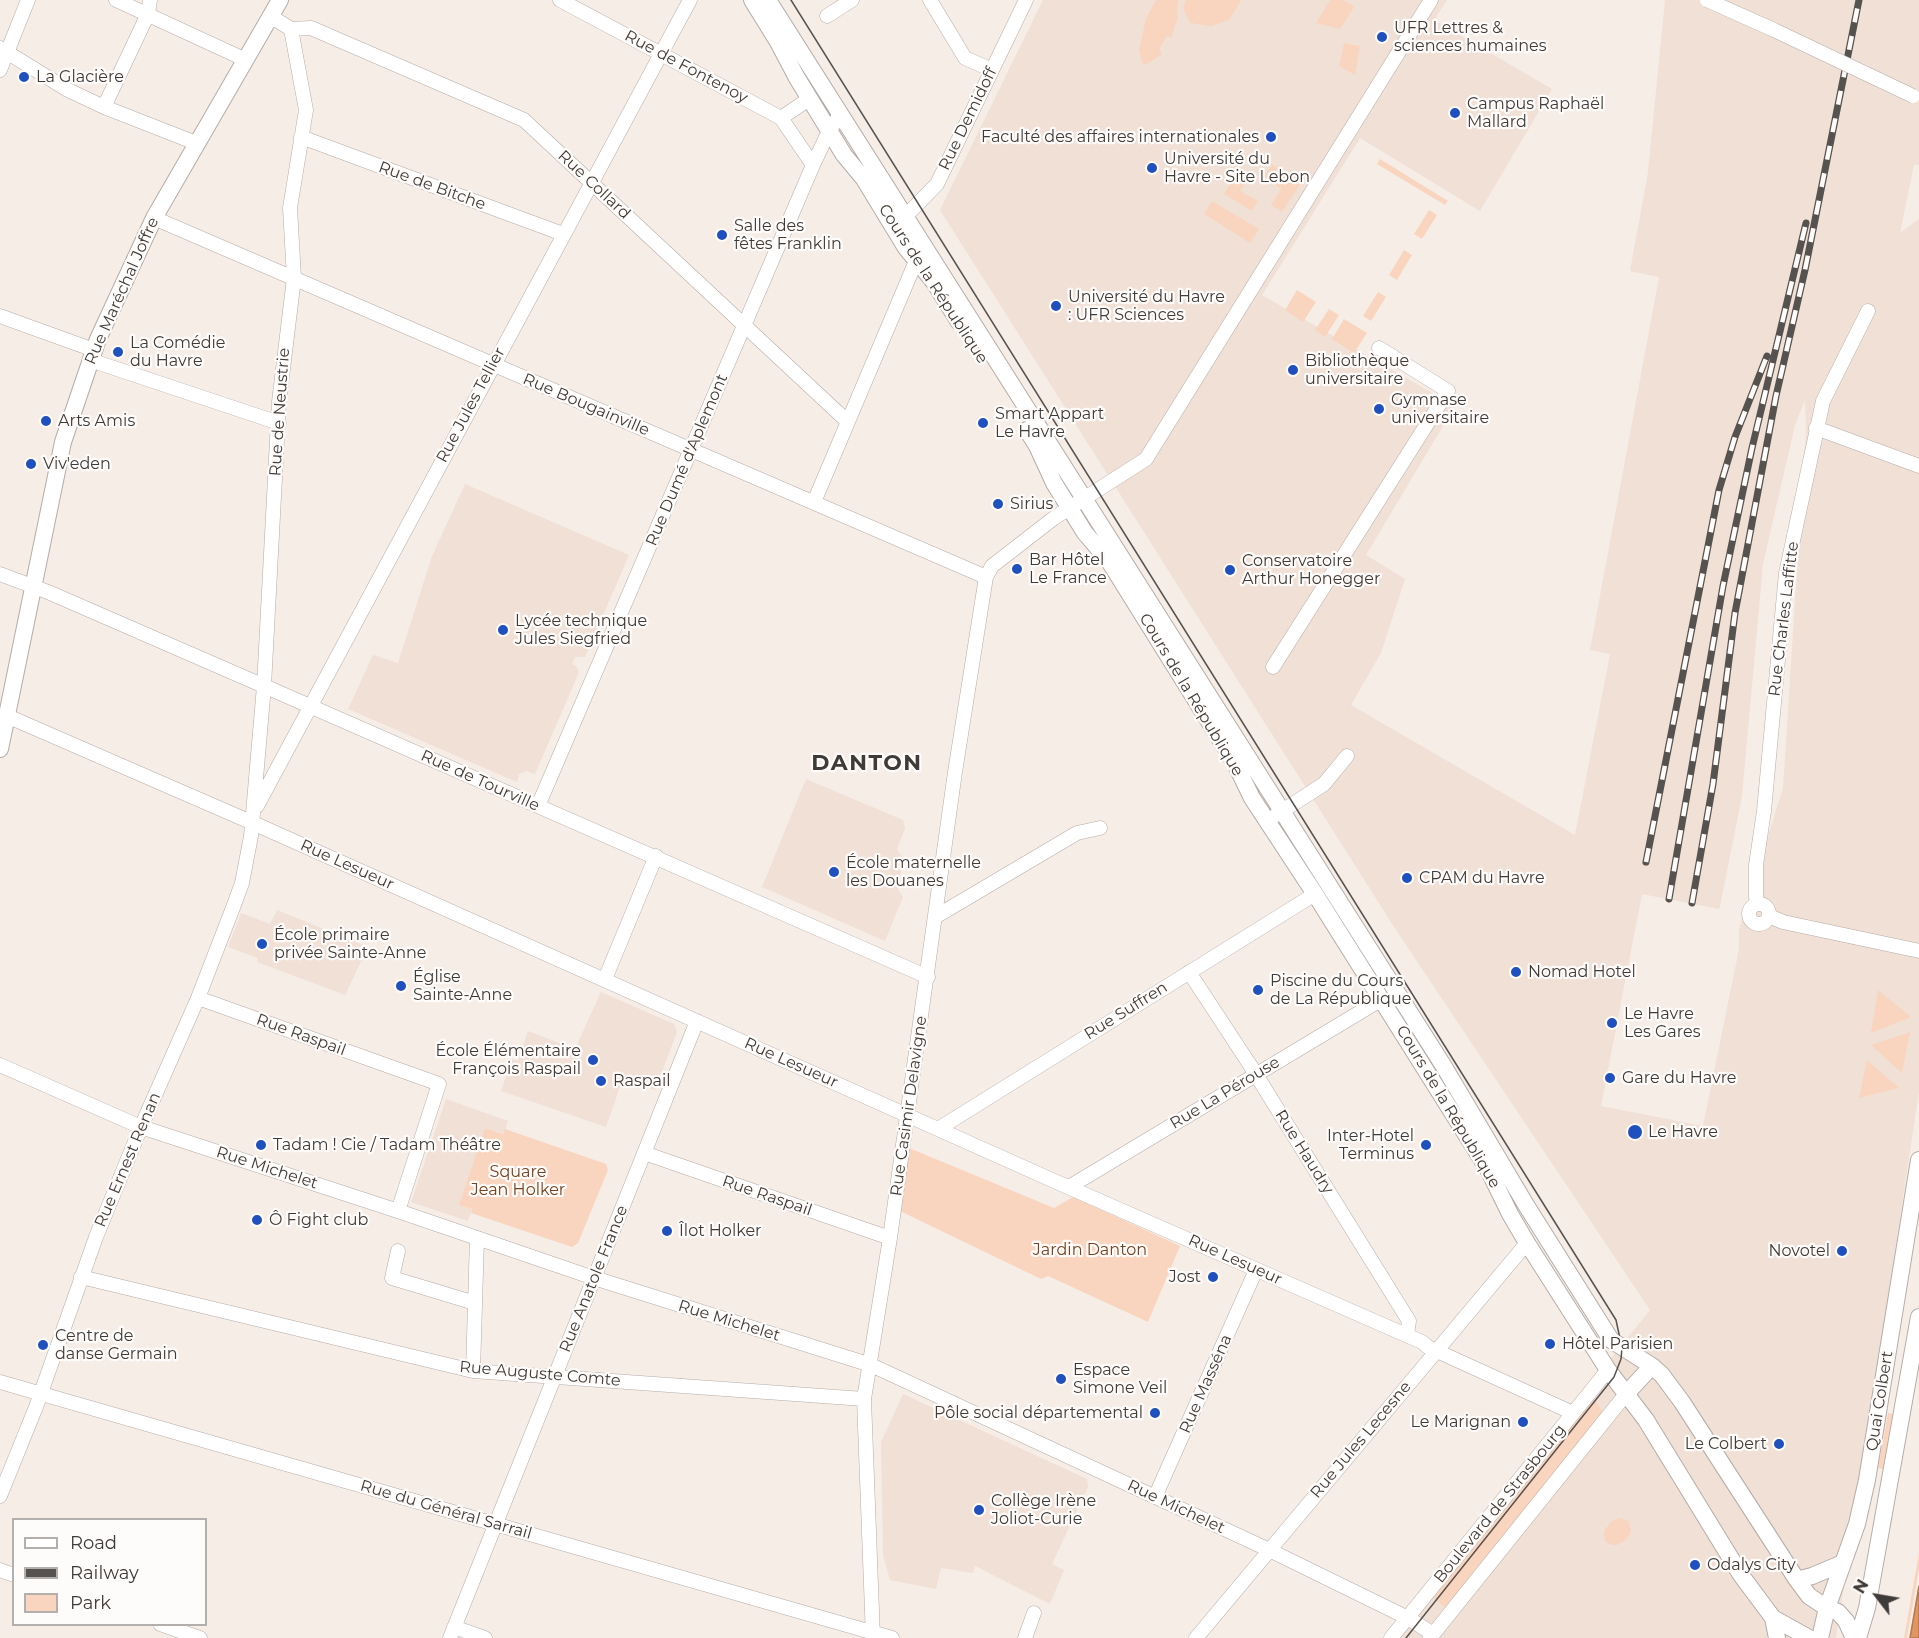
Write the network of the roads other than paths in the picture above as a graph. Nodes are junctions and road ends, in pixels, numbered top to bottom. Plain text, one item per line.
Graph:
1 (28, 0) edge
2 (116, 0) edge
3 (560, 0) edge
4 (690, 0) edge
5 (752, 0) edge
6 (768, 0) edge
7 (852, 0) edge
8 (930, 0) edge
9 (1026, 0) edge
10 (1431, 0) edge
11 (1707, 0) edge
12 (276, 5) edge
13 (149, 7) edge
14 (827, 16) dead end
15 (291, 29) junction
16 (4, 49) edge
17 (661, 53) junction
18 (244, 59) junction
19 (0, 70) edge
20 (992, 70) junction
21 (809, 99) junction
22 (1919, 100) edge
23 (104, 107) junction
24 (840, 115) junction
25 (781, 118) junction
26 (829, 131) junction
27 (301, 137) junction
28 (196, 143) junction
29 (813, 165) junction
30 (591, 182) junction
31 (154, 218) junction
32 (900, 222) junction
33 (563, 234) junction
34 (915, 261) junction
35 (294, 278) junction
36 (1868, 311) dead end
37 (0, 316) edge
38 (745, 325) junction
39 (1379, 348) dead end
40 (92, 355) junction
41 (492, 365) junction
42 (848, 422) junction
43 (279, 423) junction
44 (1816, 428) junction
45 (691, 449) junction
46 (1919, 466) edge
47 (814, 502) junction
48 (1077, 504) junction
49 (0, 574) edge
50 (986, 577) junction
51 (32, 586) junction
52 (1273, 667) dead end
53 (264, 686) junction
54 (311, 707) junction
55 (7, 716) junction
56 (0, 749) edge
57 (1347, 756) dead end
58 (538, 807) junction
59 (1282, 811) junction
60 (254, 817) junction
61 (1266, 821) junction
62 (1100, 828) dead end
63 (656, 856) junction
64 (1315, 894) junction
65 (935, 917) junction
66 (1919, 951) edge
67 (1189, 972) junction
68 (928, 977) junction
69 (604, 979) junction
70 (198, 998) junction
71 (1382, 999) junction
72 (697, 1021) junction
73 (0, 1065) edge
74 (1255, 1075) junction
75 (908, 1115) junction
76 (141, 1127) junction
77 (938, 1129) junction
78 (644, 1153) junction
79 (1919, 1160) edge
80 (1069, 1187) junction
81 (398, 1211) junction
82 (477, 1238) junction
83 (890, 1238) junction
84 (1527, 1243) junction
85 (398, 1251) dead end
86 (1256, 1270) junction
87 (81, 1277) junction
88 (594, 1278) junction
89 (475, 1303) junction
90 (1919, 1317) edge
91 (1407, 1335) junction
92 (1436, 1350) junction
93 (1629, 1353) junction
94 (871, 1365) junction
95 (1652, 1366) junction
96 (1608, 1370) junction
97 (473, 1371) junction
98 (555, 1376) junction
99 (0, 1382) edge
100 (40, 1394) junction
101 (1626, 1394) junction
102 (864, 1399) junction
103 (1573, 1413) junction
104 (0, 1496) edge
105 (1155, 1497) junction
106 (495, 1524) junction
107 (1269, 1550) junction
108 (1843, 1563) junction
109 (1797, 1580) junction
110 (1827, 1608) junction
111 (1034, 1613) dead end
112 (1408, 1618) junction
113 (1773, 1618) junction
114 (166, 1626) edge
115 (452, 1632) edge
116 (873, 1635) edge
117 (1432, 1636) edge
118 (200, 1638) edge
119 (485, 1638) edge
120 (892, 1638) edge
121 (1025, 1638) edge
122 (1196, 1638) edge
123 (1391, 1638) edge
124 (1777, 1638) edge
125 (1809, 1638) edge
126 (1820, 1638) edge
127 (1856, 1638) edge

1 - 16 street
2 - 13 street
3 - 17 street, Rue de Fontenoy
4 - 17 street, Rue Jules Tellier
5 - 21 main road, Cours de la République
6 - 24 main road, Cours de la République
7 - 14 street
8 - 20 street
9 - 20 street, Rue Demidoff
10 - 48 street
11 - 22 street, bridge
12 - 15 street
12 - 18 main road, Rue Maréchal Joffre
13 - 18 street
13 - 23 street
15 - 27 street, Rue de Neustrie
15 - 30 street, Rue Collard
16 - 19 street
16 - 23 street
17 - 25 street, Rue de Fontenoy
17 - 30 street, Rue Jules Tellier
18 - 28 main road, Rue Maréchal Joffre
20 - 32 street, Rue Demidoff
21 - 25 street
21 - 26 main road, Cours de la République
23 - 28 street
24 - 26 street, Rue Dumé d'Aplemont
24 - 32 main road, Cours de la République
25 - 29 street
26 - 29 street, Rue Dumé d'Aplemont
26 - 32 main road, Cours de la République
27 - 33 street, Rue de Bitche
27 - 35 street, Rue de Neustrie
28 - 31 main road, Rue Maréchal Joffre
29 - 38 street, Rue Dumé d'Aplemont
30 - 33 street, Rue Jules Tellier
30 - 38 street, Rue Collard
31 - 35 street, Rue Bougainville
31 - 40 main road, Rue Maréchal Joffre
32 - 34 main road, Cours de la République
32 - 48 main road, Cours de la République
33 - 41 street, Rue Jules Tellier
34 - 42 street
34 - 48 main road, Cours de la République
35 - 41 street, Rue Bougainville
35 - 43 street, Rue de Neustrie
36 - 44 street, Rue Charles Laffitte
37 - 40 street
38 - 42 street, Rue Collard
38 - 45 street, Rue Dumé d'Aplemont
39 - 52 street
40 - 43 street
40 - 51 main road, Rue Maréchal Joffre
41 - 45 street, Rue Bougainville
41 - 54 street, Rue Jules Tellier
42 - 47 street
43 - 53 street, Rue de Neustrie
44 - 46 street
44 - 66 street, Rue Charles Laffitte
45 - 47 street, Rue Bougainville
45 - 58 street, Rue Dumé d'Aplemont
47 - 50 street, Rue Bougainville
48 - 50 street
48 - 59 main road, Cours de la République
48 - 61 main road, Cours de la République
49 - 51 street, Rue de Tourville
50 - 65 street, Rue Casimir Delavigne
51 - 53 street, Rue de Tourville
51 - 55 main road, Rue Maréchal Joffre
53 - 54 street, Rue de Tourville
53 - 60 street, Rue de Neustrie
54 - 58 street, Rue de Tourville
54 - 60 street, Rue Jules Tellier
55 - 56 main road, Rue Maréchal Joffre
55 - 60 street, Rue Lesueur
57 - 59 street
58 - 63 street, Rue de Tourville
59 - 61 street
59 - 93 main road, Cours de la République
60 - 69 street, Rue Lesueur
60 - 70 street, Rue Ernest Renan
61 - 64 main road, Cours de la République
62 - 65 street
63 - 68 street, Rue de Tourville
63 - 69 street
64 - 67 street, Rue Suffren
64 - 71 main road, Cours de la République
65 - 68 street, Rue Casimir Delavigne
67 - 74 street, Rue Haudry
67 - 77 street, Rue Suffren
68 - 75 street, Rue Casimir Delavigne
69 - 72 street, Rue Lesueur
70 - 76 street, Rue Ernest Renan
70 - 81 street, Rue Raspail
71 - 74 street, Rue La Pérouse
71 - 84 main road, Cours de la République
72 - 75 street, Rue Lesueur
72 - 78 street, Rue Anatole France
73 - 76 street, Rue Michelet
74 - 80 street, Rue La Pérouse
74 - 91 street, Rue Haudry
75 - 77 street, Rue Lesueur
75 - 83 street, Rue Casimir Delavigne
76 - 81 street, Rue Michelet
76 - 87 street, Rue Ernest Renan
77 - 80 street, Rue Lesueur
78 - 83 street, Rue Raspail
78 - 88 street, Rue Anatole France
79 - 108 main road, Quai Colbert
80 - 86 street, Rue Lesueur
81 - 82 street, Rue Michelet
82 - 88 street, Rue Michelet
82 - 89 street
83 - 94 street, Rue Casimir Delavigne
84 - 92 street, Rue Jules Lecesne
84 - 96 main road, Cours de la République
85 - 89 street
86 - 91 street, Rue Lesueur
86 - 105 street, Rue Masséna
87 - 97 street, Rue Auguste Comte
87 - 100 street, Rue Ernest Renan
88 - 94 street, Rue Michelet
88 - 98 street, Rue Anatole France
89 - 97 street
90 - 127 main road, Quai Colbert
91 - 92 street, Rue Lesueur
92 - 103 street, Rue Lesueur
92 - 107 street, Rue Jules Lecesne
93 - 95 main road, Cours de la République
93 - 96 main road
94 - 102 street, Rue Casimir Delavigne
94 - 105 street, Rue Michelet
95 - 101 main road
95 - 109 main road, Cours de la République
96 - 101 main road, Cours de la République
96 - 103 street, Boulevard de Strasbourg
97 - 98 street, Rue Auguste Comte
98 - 102 street, Rue Auguste Comte
98 - 106 street, Rue Anatole France
99 - 100 street, Rue du Général Sarrail
100 - 104 street, Rue Ernest Renan
100 - 106 street, Rue du Général Sarrail
101 - 113 main road, Cours de la République
101 - 117 street, Boulevard de Strasbourg
102 - 116 street, Rue Casimir Delavigne
103 - 112 street, Boulevard de Strasbourg
105 - 107 street, Rue Michelet
106 - 115 street, Rue Anatole France
106 - 116 street, Rue du Général Sarrail
107 - 112 street, Rue Michelet
107 - 122 street, Rue Jules Lecesne
108 - 109 main road
108 - 110 main road, Quai Colbert
109 - 110 main road
110 - 126 main road, Quai Colbert
110 - 127 main road
111 - 121 street
112 - 117 street, Rue Michelet
112 - 123 street, Boulevard de Strasbourg
113 - 124 main road
113 - 125 main road
114 - 118 street
115 - 119 street
116 - 120 street, Rue du Général Sarrail

